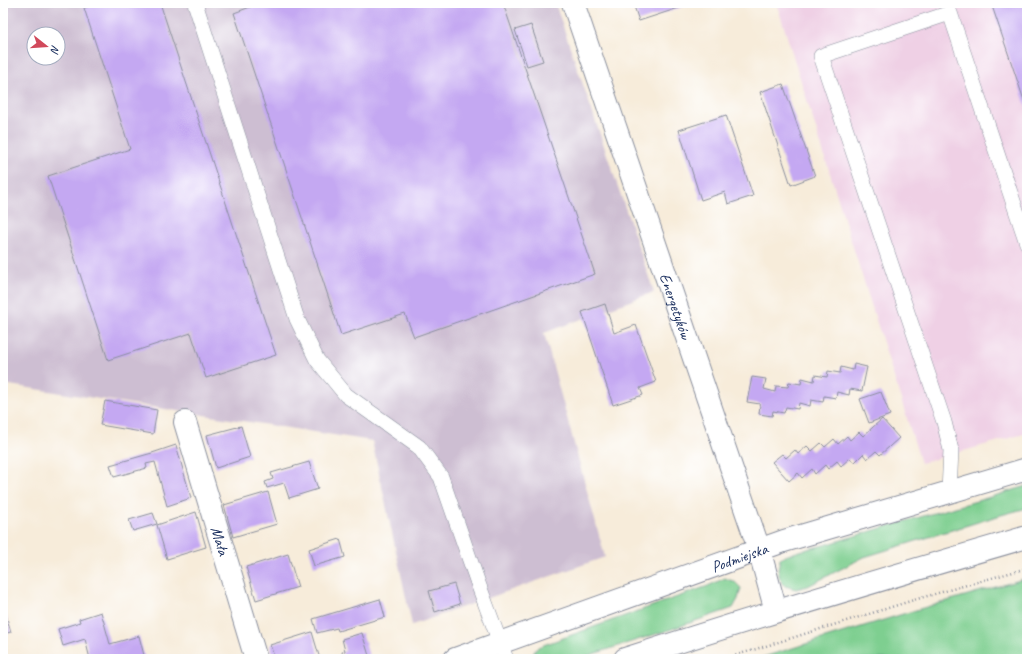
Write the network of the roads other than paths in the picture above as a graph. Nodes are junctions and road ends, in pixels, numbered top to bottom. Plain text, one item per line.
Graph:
1 (195, 3) edge
2 (573, 3) edge
3 (1027, 243) edge
4 (185, 422) dead end
5 (1027, 469) edge
6 (949, 492) junction
7 (1027, 537) edge
8 (758, 549) junction
9 (776, 611) junction
10 (504, 651) edge
11 (256, 659) edge
12 (455, 659) edge
13 (624, 659) edge

1 - 10 lane
2 - 8 main road, Energetyków
3 - 6 lane
4 - 11 main road, Mała
5 - 6 main road, Podmiejska
6 - 8 main road, Podmiejska
7 - 9 main road
8 - 9 main road, Energetyków
8 - 10 main road, Podmiejska
9 - 13 main road
10 - 12 main road, Podmiejska

